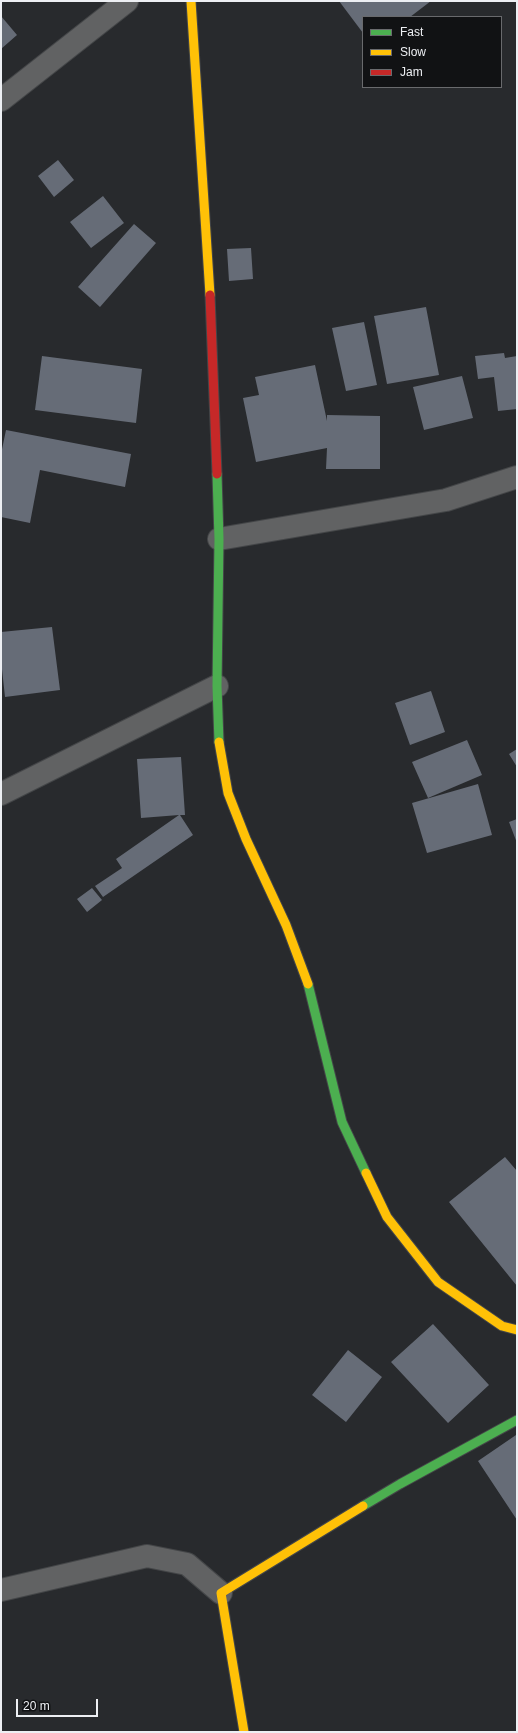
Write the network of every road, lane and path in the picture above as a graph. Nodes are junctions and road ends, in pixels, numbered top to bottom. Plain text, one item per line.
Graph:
1 (127, 1) edge
2 (191, 1) edge
3 (1, 100) edge
4 (517, 478) edge
5 (219, 539) junction
6 (217, 686) junction
7 (1, 794) edge
8 (517, 1330) edge
9 (517, 1420) edge
10 (1, 1590) edge
11 (222, 1592) junction
12 (244, 1732) edge

1 - 3 street
2 - 5 street
4 - 5 street
5 - 6 street
6 - 7 street
6 - 8 street
9 - 11 street
10 - 11 street
11 - 12 street

